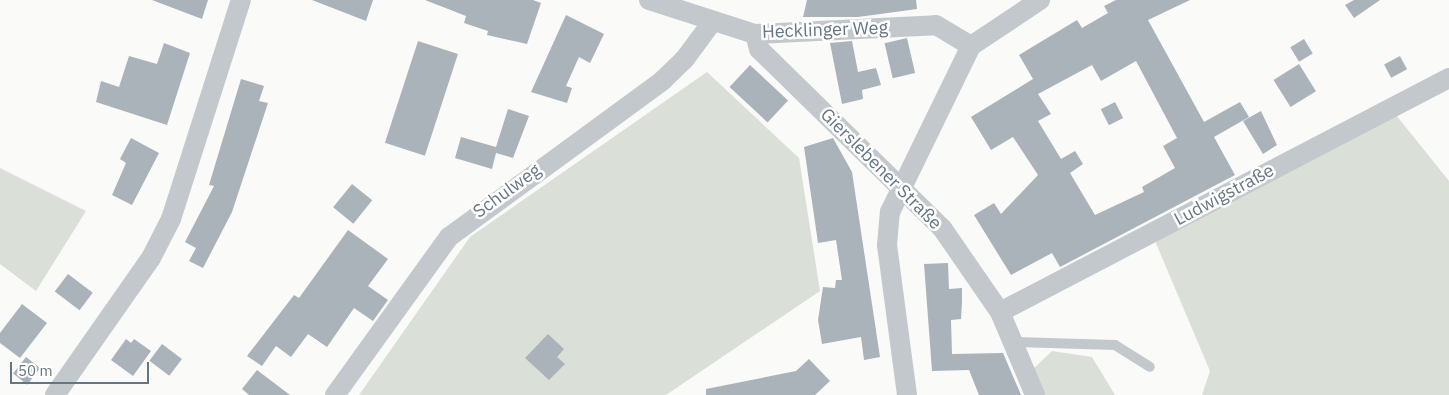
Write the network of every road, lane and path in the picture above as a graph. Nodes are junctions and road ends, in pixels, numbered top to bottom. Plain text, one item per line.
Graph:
1 (241, 0) edge
2 (649, 0) edge
3 (1040, 0) edge
4 (713, 21) junction
5 (755, 34) junction
6 (971, 46) junction
7 (1449, 78) edge
8 (902, 186) junction
9 (1000, 312) junction
10 (1014, 342) junction
11 (1150, 367) dead end
12 (55, 395) edge
13 (335, 395) edge
14 (907, 395) edge
15 (1035, 395) edge

1 - 12 street
2 - 4 street, Hecklinger Weg
3 - 6 street
4 - 5 street, Hecklinger Weg
4 - 13 street, Schulweg
5 - 6 street, Hecklinger Weg
5 - 8 street, Gierslebener Straße
6 - 8 street
7 - 9 street, Ludwigstraße
8 - 9 street, Gierslebener Straße
8 - 14 street
9 - 10 street, Gierslebener Straße
10 - 11 lane
10 - 15 street, Gierslebener Straße

